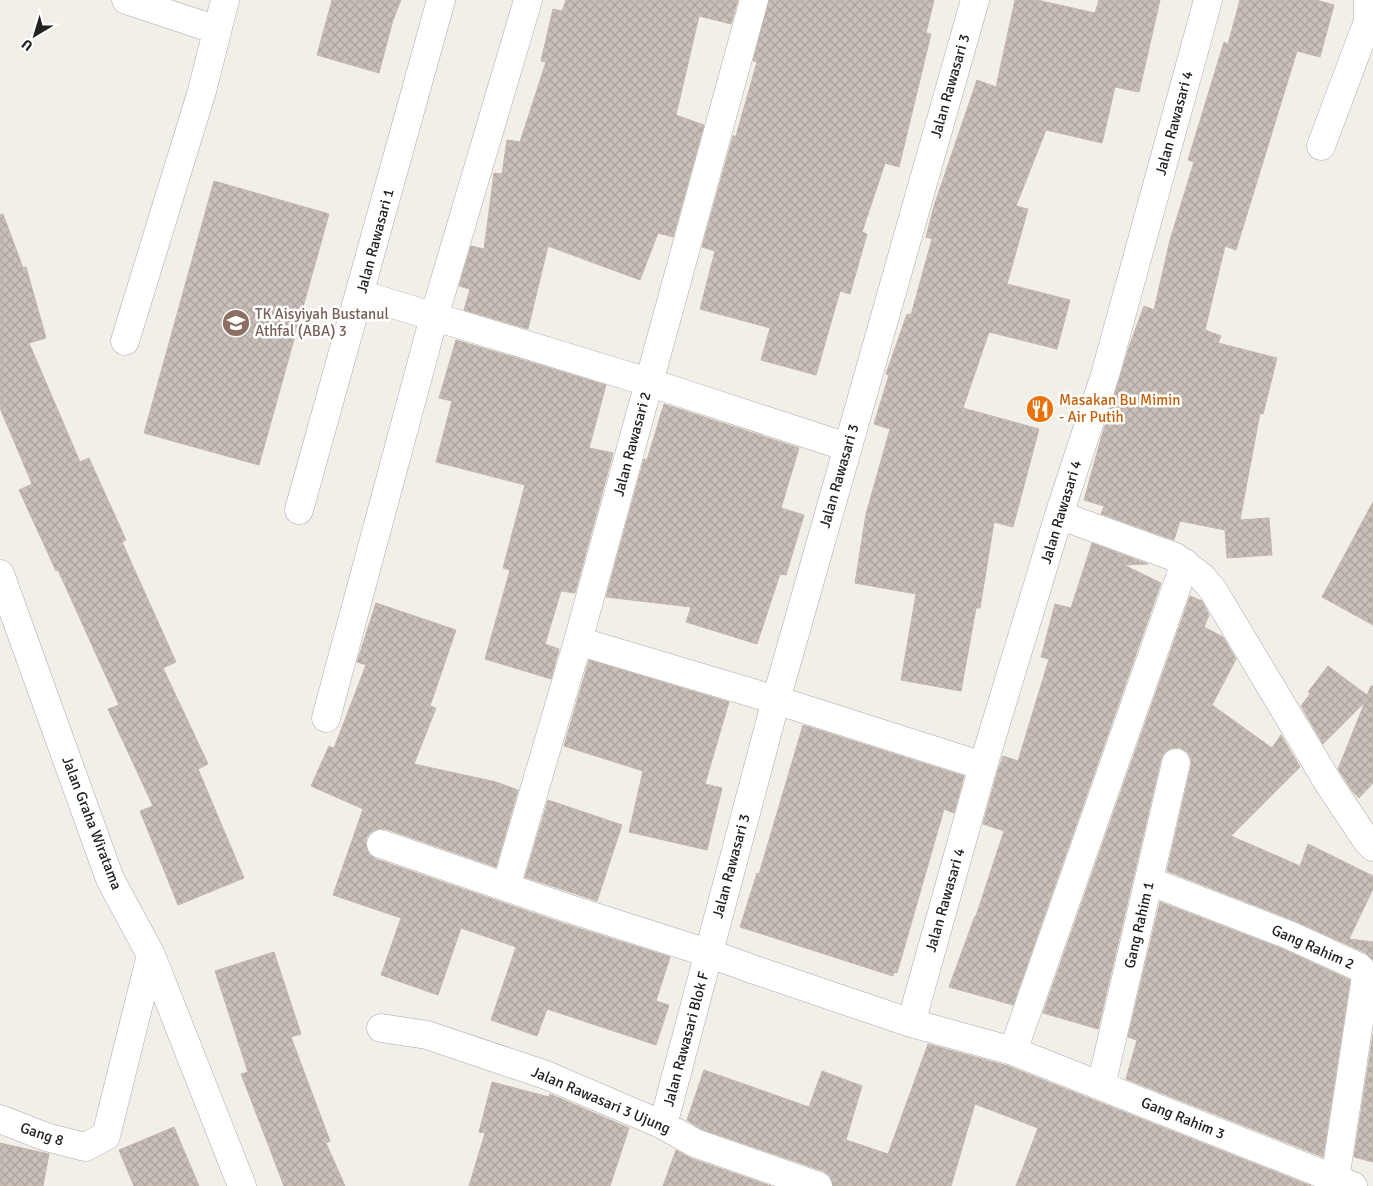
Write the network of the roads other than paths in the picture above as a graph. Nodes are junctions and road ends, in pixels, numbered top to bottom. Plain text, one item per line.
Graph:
1 (126, 0) edge
2 (225, 0) edge
3 (441, 0) edge
4 (528, 0) edge
5 (754, 0) edge
6 (975, 0) edge
7 (1208, 0) edge
8 (1368, 0) edge
9 (217, 30) junction
10 (1321, 146) dead end
11 (360, 294) junction
12 (434, 317) junction
13 (125, 341) dead end
14 (648, 382) junction
15 (847, 447) junction
16 (300, 510) dead end
17 (1059, 515) junction
18 (1185, 563) junction
19 (0, 574) edge
20 (578, 641) junction
21 (776, 700) junction
22 (326, 718) dead end
23 (1176, 763) dead end
24 (983, 766) junction
25 (381, 844) dead end
26 (1373, 847) edge
27 (1149, 881) junction
28 (506, 887) junction
29 (708, 953) junction
30 (151, 955) junction
31 (911, 1023) junction
32 (381, 1028) dead end
33 (1013, 1050) junction
34 (1101, 1086) junction
35 (0, 1119) edge
36 (663, 1124) junction
37 (763, 1177) edge
38 (1341, 1183) edge
39 (242, 1186) edge
40 (818, 1186) edge

1 - 9 street
2 - 9 street
3 - 11 street, Jalan Rawasari 1
4 - 12 street
5 - 14 street, Jalan Rawasari 2
6 - 15 street, Jalan Rawasari 3
7 - 17 street, Jalan Rawasari 4
8 - 10 street
9 - 13 street
11 - 12 street
11 - 16 street, Jalan Rawasari 1
12 - 14 street
12 - 22 street
14 - 15 street
14 - 20 street, Jalan Rawasari 2
15 - 21 street, Jalan Rawasari 3
17 - 18 street
17 - 24 street, Jalan Rawasari 4
18 - 26 street
18 - 33 street
19 - 30 street, Jalan Graha Wiratama
20 - 21 street
20 - 28 street, Jalan Rawasari 2
21 - 24 street
21 - 29 street, Jalan Rawasari 3
23 - 27 street, Gang Rahim 1
24 - 31 street, Jalan Rawasari 4
25 - 28 street, Gang Rahim 3
27 - 34 street, Gang Rahim 1
27 - 38 street, Gang Rahim 2
28 - 29 street, Gang Rahim 3
29 - 31 street, Gang Rahim 3
29 - 36 street, Jalan Rawasari Blok F
30 - 35 street, Gang 8
30 - 39 street, Jalan Graha Wiratama
31 - 33 street, Gang Rahim 3
32 - 36 street, Jalan Rawasari 3 Ujung
33 - 34 street, Gang Rahim 3
34 - 38 street, Gang Rahim 3
36 - 37 street, Jalan Rawasari 3 Ujung
37 - 40 street, Jalan Rawasari 3 Ujung

